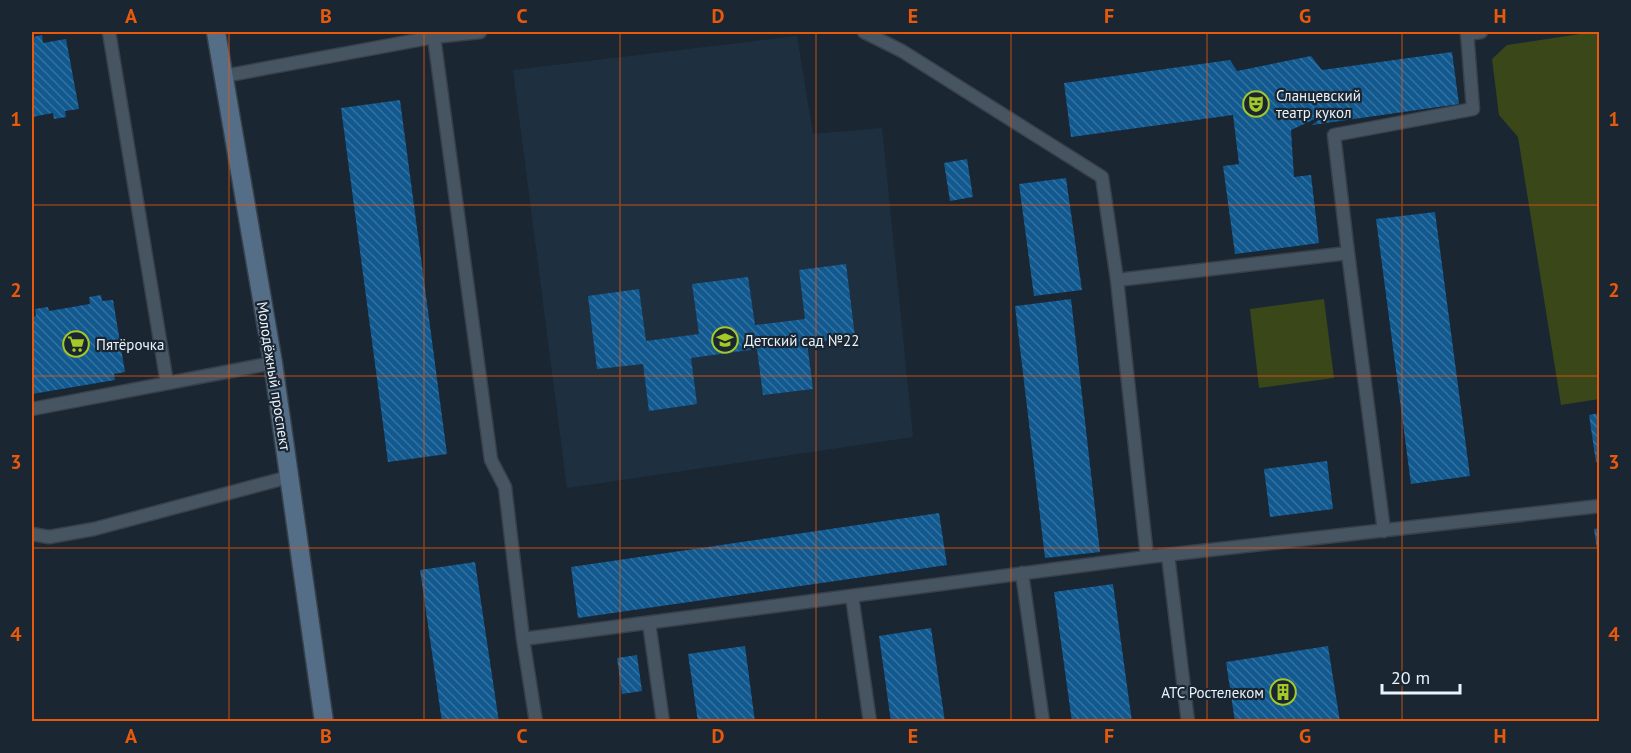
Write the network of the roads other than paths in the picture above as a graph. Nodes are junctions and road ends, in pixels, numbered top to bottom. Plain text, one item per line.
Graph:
1 (109, 32) edge
2 (216, 32) edge
3 (480, 32) edge
4 (864, 32) edge
5 (1481, 32) edge
6 (1467, 33) edge
7 (434, 37) junction
8 (224, 76) junction
9 (1348, 253) junction
10 (1117, 280) junction
11 (273, 363) junction
12 (167, 383) junction
13 (32, 409) edge
14 (289, 477) junction
15 (1599, 506) edge
16 (1383, 531) junction
17 (32, 534) edge
18 (1168, 555) junction
19 (1147, 557) junction
20 (1022, 573) junction
21 (852, 596) junction
22 (649, 623) junction
23 (523, 639) junction
24 (324, 722) edge
25 (536, 722) edge
26 (663, 722) edge
27 (870, 722) edge
28 (1043, 722) edge
29 (1188, 722) edge

1 - 12 lane
2 - 8 street, Молодёжный проспект
3 - 7 lane
4 - 10 lane
5 - 6 lane
6 - 9 lane
7 - 8 lane
7 - 23 lane
8 - 11 street, Молодёжный проспект
9 - 10 lane
9 - 16 lane
10 - 19 lane
11 - 12 lane
11 - 14 street, Молодёжный проспект
12 - 13 lane
14 - 17 lane
14 - 24 street, Молодёжный проспект
15 - 16 lane
16 - 18 lane
18 - 19 lane
18 - 29 lane
19 - 20 lane
20 - 21 lane
20 - 28 lane
21 - 22 lane
21 - 27 lane
22 - 23 lane
22 - 26 lane
23 - 25 lane

